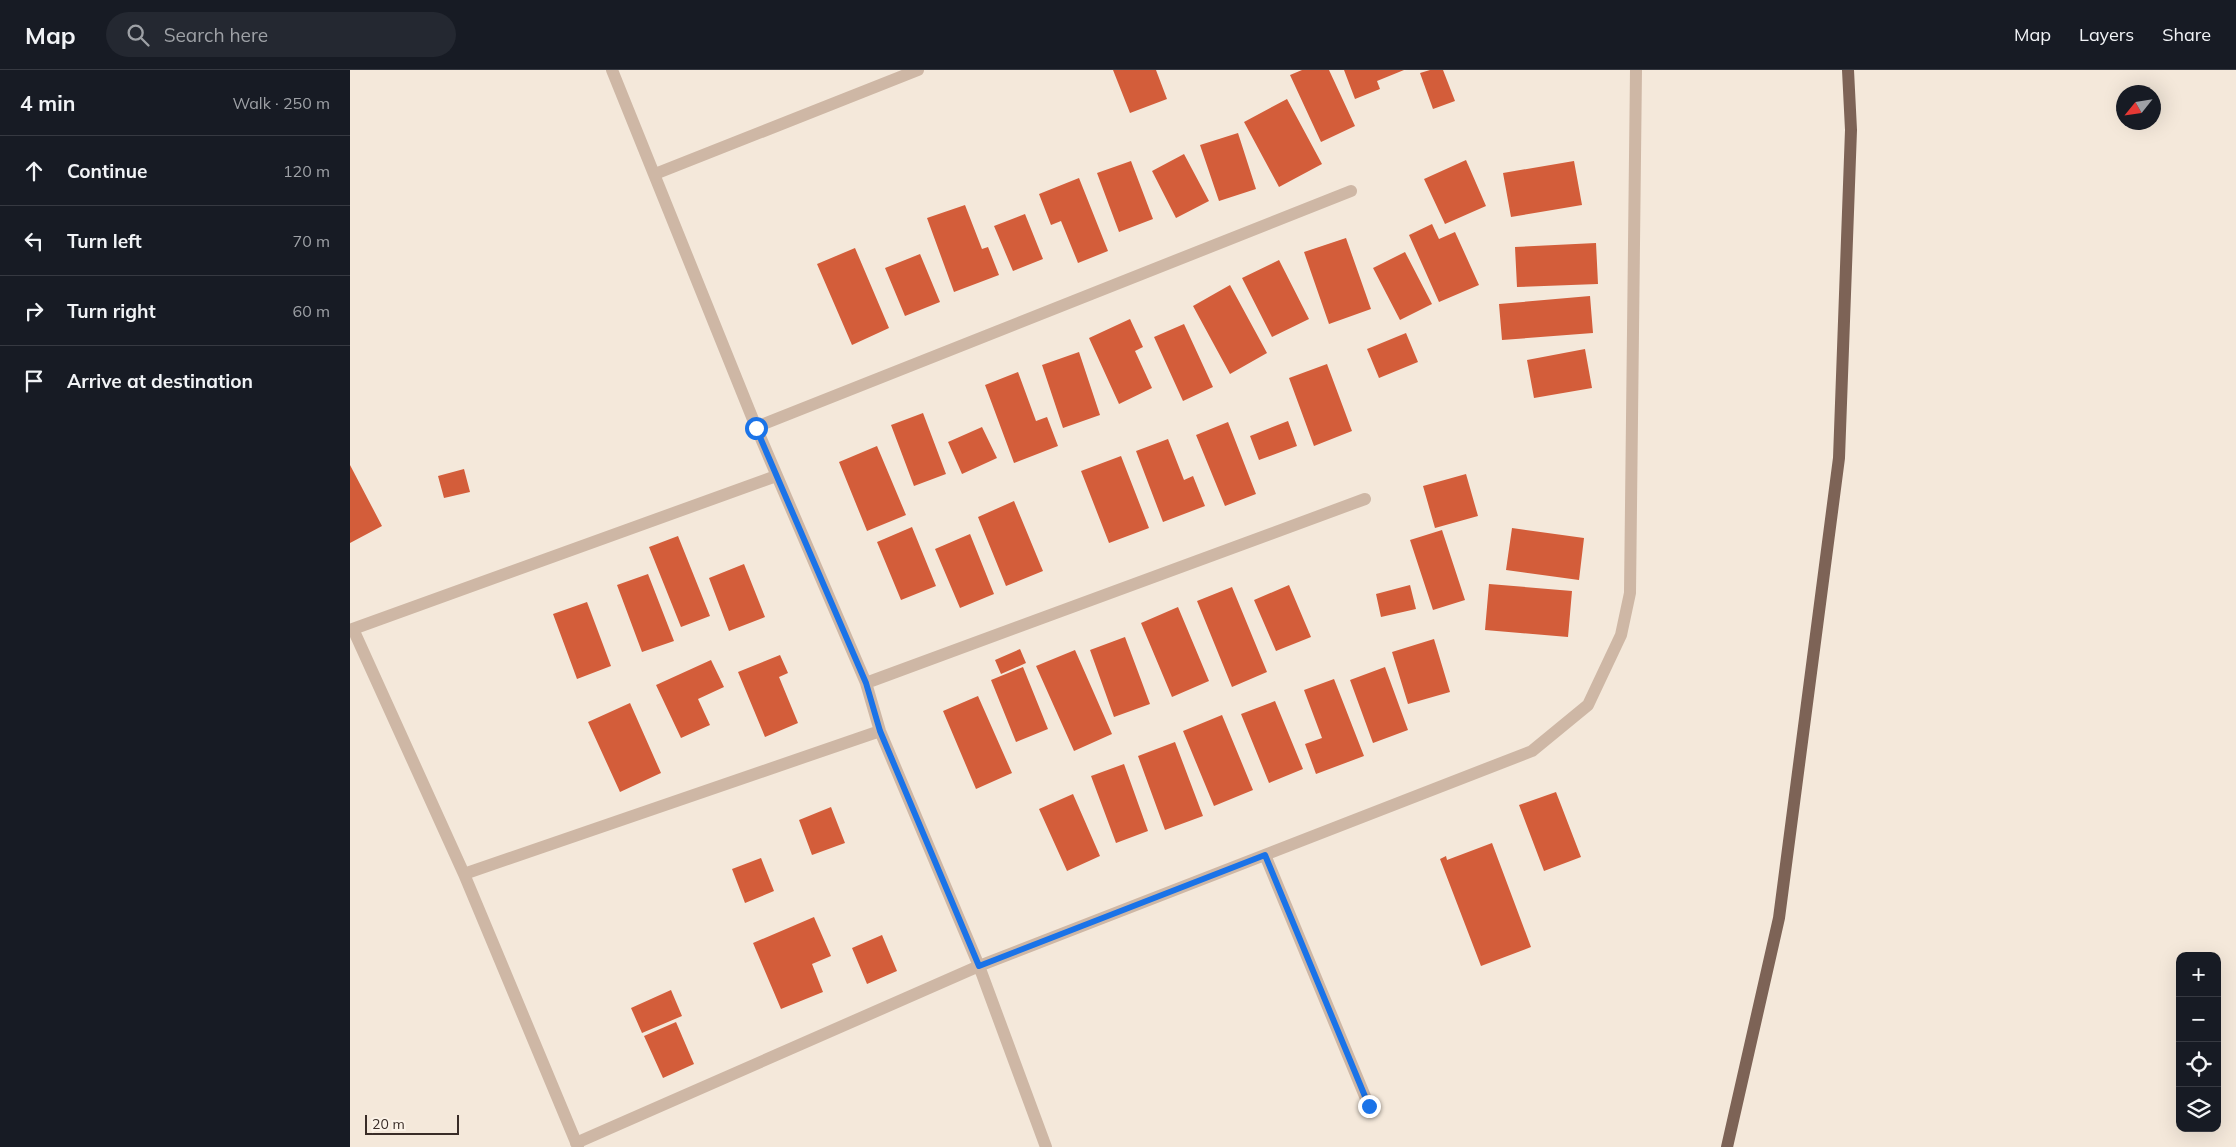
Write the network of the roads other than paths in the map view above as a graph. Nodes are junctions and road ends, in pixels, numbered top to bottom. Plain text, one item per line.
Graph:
1 (612, 70) edge
2 (918, 70) edge
3 (1636, 70) edge
4 (1848, 70) edge
5 (655, 174) junction
6 (1351, 191) dead end
7 (756, 428) junction
8 (776, 476) junction
9 (1365, 499) dead end
10 (352, 630) edge
11 (866, 683) junction
12 (880, 731) junction
13 (1265, 855) junction
14 (464, 874) junction
15 (979, 966) junction
16 (1369, 1106) dead end
17 (577, 1145) edge
18 (1046, 1147) edge
19 (1727, 1147) edge

1 - 5 street
2 - 5 street
3 - 13 street
4 - 19 main road
5 - 7 street
6 - 7 street
7 - 8 street
8 - 10 street
8 - 11 street
9 - 11 street
10 - 14 street
11 - 12 street
12 - 14 street
12 - 15 street
13 - 15 street
13 - 16 street
14 - 17 street
15 - 17 street
15 - 18 street

